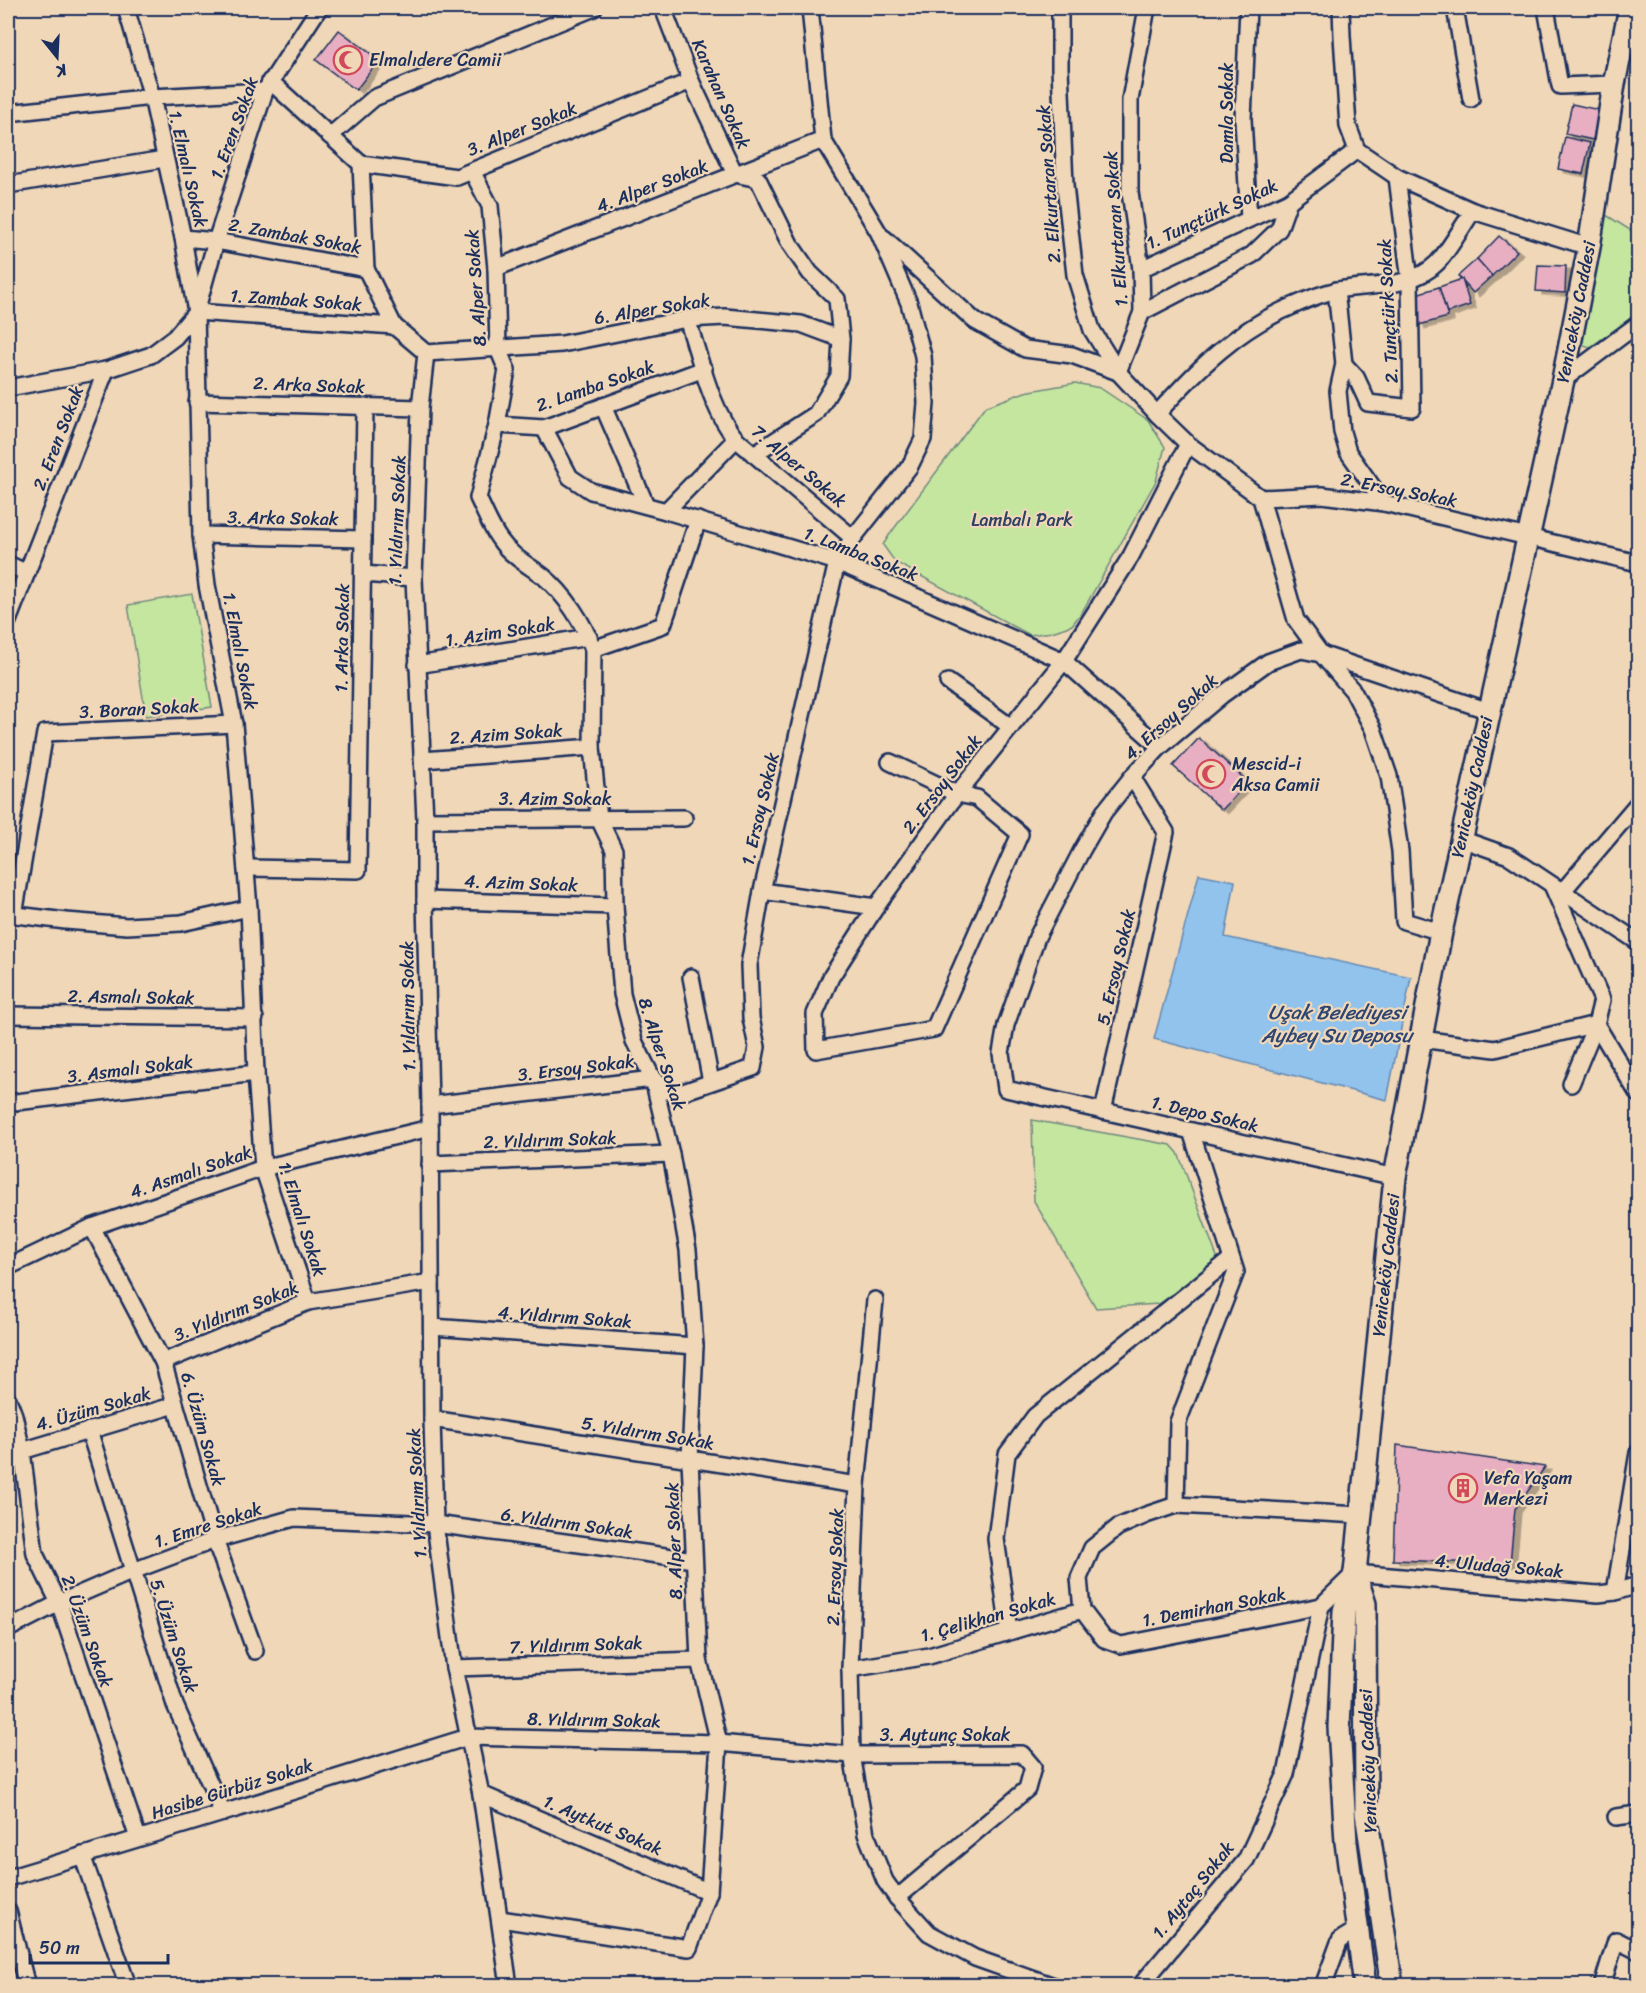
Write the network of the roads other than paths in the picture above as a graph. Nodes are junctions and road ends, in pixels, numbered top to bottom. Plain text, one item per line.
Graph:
1 (126, 8) edge
2 (319, 8) edge
3 (594, 8) edge
4 (663, 8) edge
5 (810, 8) edge
6 (1060, 8) edge
7 (1147, 8) edge
8 (1248, 8) edge
9 (1341, 8) edge
10 (1455, 8) edge
11 (1546, 8) edge
12 (1630, 8) edge
13 (691, 81) junction
14 (1614, 84) junction
15 (268, 86) junction
16 (152, 97) junction
17 (1471, 99) dead end
18 (8, 113) edge
19 (330, 136) junction
20 (823, 140) junction
21 (1357, 150) junction
22 (165, 159) junction
23 (361, 164) junction
24 (472, 171) junction
25 (735, 174) junction
26 (1397, 177) junction
27 (8, 185) edge
28 (1289, 201) junction
29 (1473, 211) junction
30 (1249, 219) junction
31 (879, 233) junction
32 (183, 238) junction
33 (216, 241) junction
34 (1589, 247) junction
35 (496, 268) junction
36 (366, 269) junction
37 (1141, 269) junction
38 (1410, 281) junction
39 (1336, 290) junction
40 (196, 312) junction
41 (1142, 312) junction
42 (687, 320) junction
43 (1638, 324) edge
44 (394, 326) junction
45 (842, 339) junction
46 (498, 349) junction
47 (426, 353) junction
48 (1344, 364) junction
49 (704, 369) junction
50 (106, 370) junction
51 (1118, 372) junction
52 (1563, 380) junction
53 (8, 388) edge
54 (197, 402) junction
55 (365, 406) junction
56 (603, 406) junction
57 (420, 408) junction
58 (1156, 414) junction
59 (497, 425) junction
60 (544, 428) junction
61 (736, 439) junction
62 (1188, 444) junction
63 (754, 454) junction
64 (1261, 498) junction
65 (1384, 503) junction
66 (646, 505) junction
67 (666, 511) junction
68 (698, 520) junction
69 (201, 535) junction
70 (1528, 537) junction
71 (853, 538) junction
72 (363, 539) junction
73 (837, 562) junction
74 (1638, 563) edge
75 (8, 564) edge
76 (27, 573) junction
77 (363, 574) junction
78 (414, 578) junction
79 (8, 621) edge
80 (591, 643) junction
81 (1321, 654) junction
82 (1064, 661) junction
83 (417, 665) junction
84 (948, 682) dead end
85 (1489, 711) junction
86 (234, 724) junction
87 (1011, 727) junction
88 (592, 747) junction
89 (1160, 747) junction
90 (423, 760) junction
91 (890, 762) dead end
92 (1132, 777) junction
93 (957, 794) junction
94 (1638, 803) edge
95 (684, 818) dead end
96 (425, 819) junction
97 (598, 819) junction
98 (1461, 840) junction
99 (246, 868) junction
100 (1557, 889) junction
101 (762, 891) junction
102 (425, 900) junction
103 (615, 906) junction
104 (876, 907) junction
105 (249, 908) junction
106 (11, 914) edge
107 (1441, 932) junction
108 (1638, 942) edge
109 (691, 977) dead end
110 (8, 1015) edge
111 (255, 1018) junction
112 (1596, 1024) junction
113 (1421, 1039) junction
114 (753, 1068) joint
115 (256, 1073) junction
116 (653, 1079) junction
117 (711, 1082) junction
118 (1572, 1084) dead end
119 (1006, 1089) joint
120 (1638, 1094) edge
121 (8, 1103) edge
122 (430, 1105) junction
123 (1103, 1111) junction
124 (430, 1128) junction
125 (1191, 1131) junction
126 (671, 1154) junction
127 (430, 1164) junction
128 (263, 1168) junction
129 (1395, 1177) junction
130 (92, 1227) junction
131 (1231, 1259) junction
132 (8, 1267) edge
133 (431, 1282) junction
134 (875, 1300) dead end
135 (308, 1302) junction
136 (432, 1328) junction
137 (695, 1346) junction
138 (163, 1362) junction
139 (8, 1399) edge
140 (175, 1405) junction
141 (432, 1419) junction
142 (89, 1431) junction
143 (22, 1451) junction
144 (1638, 1453) edge
145 (690, 1460) junction
146 (858, 1485) junction
147 (1176, 1505) junction
148 (1360, 1515) junction
149 (435, 1524) junction
150 (214, 1540) junction
151 (694, 1560) junction
152 (134, 1571) junction
153 (1355, 1573) junction
154 (1638, 1585) edge
155 (1615, 1592) junction
156 (59, 1603) junction
157 (1321, 1606) junction
158 (1082, 1610) junction
159 (8, 1629) edge
160 (1009, 1631) junction
161 (255, 1651) dead end
162 (699, 1660) junction
163 (454, 1668) junction
164 (850, 1668) junction
165 (468, 1737) junction
166 (719, 1743) junction
167 (852, 1755) junction
168 (481, 1794) junction
169 (223, 1814) junction
170 (1638, 1814) edge
171 (1616, 1817) dead end
172 (138, 1838) junction
173 (82, 1855) junction
174 (8, 1878) edge
175 (709, 1892) junction
176 (897, 1898) junction
177 (8, 1911) edge
178 (500, 1919) junction
179 (1358, 1929) junction
180 (1638, 1951) edge
181 (27, 1986) edge
182 (128, 1986) edge
183 (509, 1986) edge
184 (1054, 1986) edge
185 (1140, 1986) edge
186 (1323, 1986) edge
187 (1365, 1986) edge
188 (1392, 1986) edge
189 (1602, 1986) edge

1 - 16 street, 1. Elmalı Sokak
2 - 15 street, 1. Eren Sokak
3 - 19 street
4 - 13 street, Karahan Sokak
5 - 20 street
6 - 51 street, 2. Elkurtaran Sokak
7 - 37 street, 1. Elkurtaran Sokak
8 - 30 street, Damla Sokak
9 - 21 street
10 - 17 street
11 - 14 street
12 - 14 street, Yeniceköy Caddesi
13 - 24 street, 3. Alper Sokak
13 - 25 street, Karahan Sokak
14 - 34 street, Yeniceköy Caddesi
15 - 16 street
15 - 19 street
15 - 33 street, 1. Eren Sokak
16 - 18 street
16 - 22 street, 1. Elmalı Sokak
19 - 23 street
20 - 25 street, 4. Alper Sokak
20 - 31 street
21 - 26 street
21 - 28 street, 1. Tunçtürk Sokak
22 - 27 street
22 - 32 street, 1. Elmalı Sokak
23 - 24 street, 3. Alper Sokak
23 - 36 street
24 - 35 street, 8. Alper Sokak
25 - 35 street, 4. Alper Sokak
25 - 45 street, Karahan Sokak
26 - 29 street
26 - 38 street, 2. Tunçtürk Sokak
28 - 30 street, 1. Tunçtürk Sokak
28 - 41 street
29 - 34 street
29 - 38 street
30 - 37 street, 1. Tunçtürk Sokak
31 - 51 street
31 - 71 street
32 - 33 street, 2. Zambak Sokak
32 - 40 street, 1. Elmalı Sokak
33 - 36 street, 2. Zambak Sokak
33 - 40 street, 1. Eren Sokak
34 - 52 street, Yeniceköy Caddesi
35 - 46 street, 8. Alper Sokak
36 - 44 street
37 - 41 street, 1. Elkurtaran Sokak
38 - 39 street
38 - 48 street, 2. Tunçtürk Sokak
39 - 48 street
39 - 58 street
40 - 44 street, 1. Zambak Sokak
40 - 50 street, 1. Eren Sokak
40 - 54 street, 1. Elmalı Sokak
41 - 51 street, 1. Elkurtaran Sokak
42 - 45 street, 6. Alper Sokak
42 - 46 street, 6. Alper Sokak
42 - 49 street, 7. Alper Sokak
43 - 52 street
44 - 47 street
45 - 63 street
46 - 47 street, 6. Alper Sokak
46 - 59 street, 8. Alper Sokak
47 - 57 street, 1. Yıldırım Sokak
48 - 65 street
49 - 56 street, 2. Lamba Sokak
49 - 61 street, 7. Alper Sokak
50 - 53 street, 1. Eren Sokak
50 - 76 street, 2. Eren Sokak
51 - 58 street, 2. Elkurtaran Sokak
52 - 70 street, Yeniceköy Caddesi
54 - 55 street, 2. Arka Sokak
54 - 69 street, 1. Elmalı Sokak
55 - 57 street, 2. Arka Sokak
55 - 72 street, 1. Arka Sokak
56 - 60 street, 2. Lamba Sokak
56 - 66 street
57 - 78 street, 1. Yıldırım Sokak
58 - 62 street, 2. Elkurtaran Sokak
59 - 60 street, 2. Lamba Sokak
59 - 80 street, 8. Alper Sokak
60 - 66 street, 1. Lamba Sokak
61 - 63 street, 7. Alper Sokak
61 - 67 street
62 - 64 street, 2. Elkurtaran Sokak
62 - 82 street, 2. Ersoy Sokak
63 - 71 street, 7. Alper Sokak
64 - 65 street, 2. Ersoy Sokak
64 - 81 street
65 - 70 street, 2. Ersoy Sokak
66 - 67 street, 1. Lamba Sokak
67 - 68 street, 1. Lamba Sokak
68 - 73 street, 1. Lamba Sokak
68 - 80 street, 1. Azim Sokak
69 - 72 street, 3. Arka Sokak
69 - 86 street, 1. Elmalı Sokak
70 - 74 street, 2. Ersoy Sokak
70 - 85 street, Yeniceköy Caddesi
71 - 73 street
72 - 77 street, 1. Arka Sokak
73 - 82 street, 1. Lamba Sokak
73 - 101 street, 1. Ersoy Sokak
75 - 76 street
76 - 79 street, 2. Eren Sokak
77 - 78 street
77 - 99 street, 1. Arka Sokak
78 - 83 street, 1. Yıldırım Sokak
80 - 83 street, 1. Azim Sokak
80 - 88 street, 8. Alper Sokak
81 - 85 street, 4. Ersoy Sokak
81 - 89 street, 4. Ersoy Sokak
81 - 107 street
82 - 87 street, 2. Ersoy Sokak
82 - 89 street, 1. Lamba Sokak
83 - 90 street, 1. Yıldırım Sokak
84 - 87 street
85 - 98 street, Yeniceköy Caddesi
86 - 99 street, 1. Elmalı Sokak
86 - 106 street, 3. Boran Sokak
87 - 93 street, 2. Ersoy Sokak
88 - 90 street, 2. Azim Sokak
88 - 97 street, 8. Alper Sokak
89 - 92 street, 4. Ersoy Sokak
90 - 96 street, 1. Yıldırım Sokak
91 - 93 street
92 - 119 street, 4. Ersoy Sokak
92 - 123 street, 5. Ersoy Sokak
93 - 104 street, 2. Ersoy Sokak
93 - 104 street, 2. Ersoy Sokak
94 - 100 street
95 - 97 street, 3. Azim Sokak
96 - 97 street, 3. Azim Sokak
96 - 102 street, 1. Yıldırım Sokak
97 - 103 street, 8. Alper Sokak
98 - 100 street
98 - 107 street, Yeniceköy Caddesi
99 - 105 street, 1. Elmalı Sokak
100 - 108 street
100 - 112 street
101 - 104 street
101 - 114 street, 1. Ersoy Sokak
102 - 103 street, 4. Azim Sokak
102 - 122 street, 1. Yıldırım Sokak
103 - 116 street, 8. Alper Sokak
105 - 106 street
105 - 111 street, 1. Elmalı Sokak
107 - 113 street, Yeniceköy Caddesi
109 - 117 street
110 - 111 street, 2. Asmalı Sokak
111 - 115 street, 1. Elmalı Sokak
112 - 113 street
112 - 118 street
112 - 120 street
113 - 129 street, Yeniceköy Caddesi
114 - 117 street, 3. Ersoy Sokak
115 - 121 street, 3. Asmalı Sokak
115 - 128 street, 1. Elmalı Sokak
116 - 117 street, 3. Ersoy Sokak
116 - 122 street, 3. Ersoy Sokak
116 - 126 street, 8. Alper Sokak
119 - 123 street, 1. Depo Sokak
122 - 124 street, 1. Yıldırım Sokak
123 - 125 street, 1. Depo Sokak
124 - 127 street, 1. Yıldırım Sokak
124 - 128 street, 4. Asmalı Sokak
125 - 129 street, 1. Depo Sokak
125 - 131 street
126 - 127 street, 2. Yıldırım Sokak
126 - 137 street, 8. Alper Sokak
127 - 133 street, 1. Yıldırım Sokak
128 - 130 street, 4. Asmalı Sokak
128 - 135 street, 1. Elmalı Sokak
129 - 148 street, Yeniceköy Caddesi
130 - 132 street, 4. Asmalı Sokak
130 - 138 street, 6. Üzüm Sokak
131 - 147 street
131 - 160 street
133 - 135 street, 3. Yıldırım Sokak
133 - 136 street, 1. Yıldırım Sokak
134 - 146 street, 2. Ersoy Sokak
135 - 138 street, 3. Yıldırım Sokak
136 - 137 street, 4. Yıldırım Sokak
136 - 141 street, 1. Yıldırım Sokak
137 - 145 street, 8. Alper Sokak
138 - 140 street, 6. Üzüm Sokak
139 - 143 street, 2. Üzüm Sokak
140 - 142 street, 4. Üzüm Sokak
140 - 150 street, 6. Üzüm Sokak
141 - 145 street, 5. Yıldırım Sokak
141 - 149 street, 1. Yıldırım Sokak
142 - 143 street, 4. Üzüm Sokak
142 - 152 street, 5. Üzüm Sokak
143 - 156 street, 2. Üzüm Sokak
144 - 155 street
145 - 146 street, 5. Yıldırım Sokak
145 - 151 street, 8. Alper Sokak
146 - 164 street, 2. Ersoy Sokak
147 - 148 street, 1. Çelikhan Sokak
147 - 158 street, 1. Çelikhan Sokak
148 - 153 street, Yeniceköy Caddesi
149 - 150 street, 1. Emre Sokak
149 - 151 street, 6. Yıldırım Sokak
149 - 163 street, 1. Yıldırım Sokak
150 - 152 street, 1. Emre Sokak
150 - 161 street, 6. Üzüm Sokak
151 - 162 street, 8. Alper Sokak
152 - 156 street, 1. Emre Sokak
152 - 169 street, 5. Üzüm Sokak
153 - 155 street, 4. Uludağ Sokak
153 - 157 street
153 - 179 street, Yeniceköy Caddesi
153 - 188 street, Yeniceköy Caddesi
154 - 155 street, 4. Uludağ Sokak
156 - 159 street, 1. Emre Sokak
156 - 172 street, 2. Üzüm Sokak
157 - 158 street, 1. Demirhan Sokak
157 - 185 street, 1. Aytaç Sokak
158 - 160 street, 1. Çelikhan Sokak
160 - 164 street, 1. Çelikhan Sokak
162 - 163 street, 7. Yıldırım Sokak
162 - 166 street, 8. Alper Sokak
163 - 165 street, 1. Yıldırım Sokak
164 - 167 street, 2. Ersoy Sokak
165 - 166 street, 8. Yıldırım Sokak
165 - 168 street, 1. Yıldırım Sokak
165 - 169 street, Hasibe Gürbüz Sokak
166 - 167 street, 8. Yıldırım Sokak
166 - 175 street, 8. Alper Sokak
167 - 176 street, 2. Ersoy Sokak
167 - 176 street, 3. Aytunç Sokak
168 - 175 street, 1. Aytkut Sokak
168 - 178 street, 1. Yıldırım Sokak
169 - 172 street, Hasibe Gürbüz Sokak
170 - 171 street
172 - 173 street, Hasibe Gürbüz Sokak
173 - 174 street, Hasibe Gürbüz Sokak
173 - 182 street
175 - 178 street, 8. Alper Sokak
176 - 184 street, 2. Ersoy Sokak
177 - 181 street
178 - 183 street, 1. Yıldırım Sokak
179 - 186 street
179 - 187 street, Yeniceköy Caddesi
180 - 189 street

